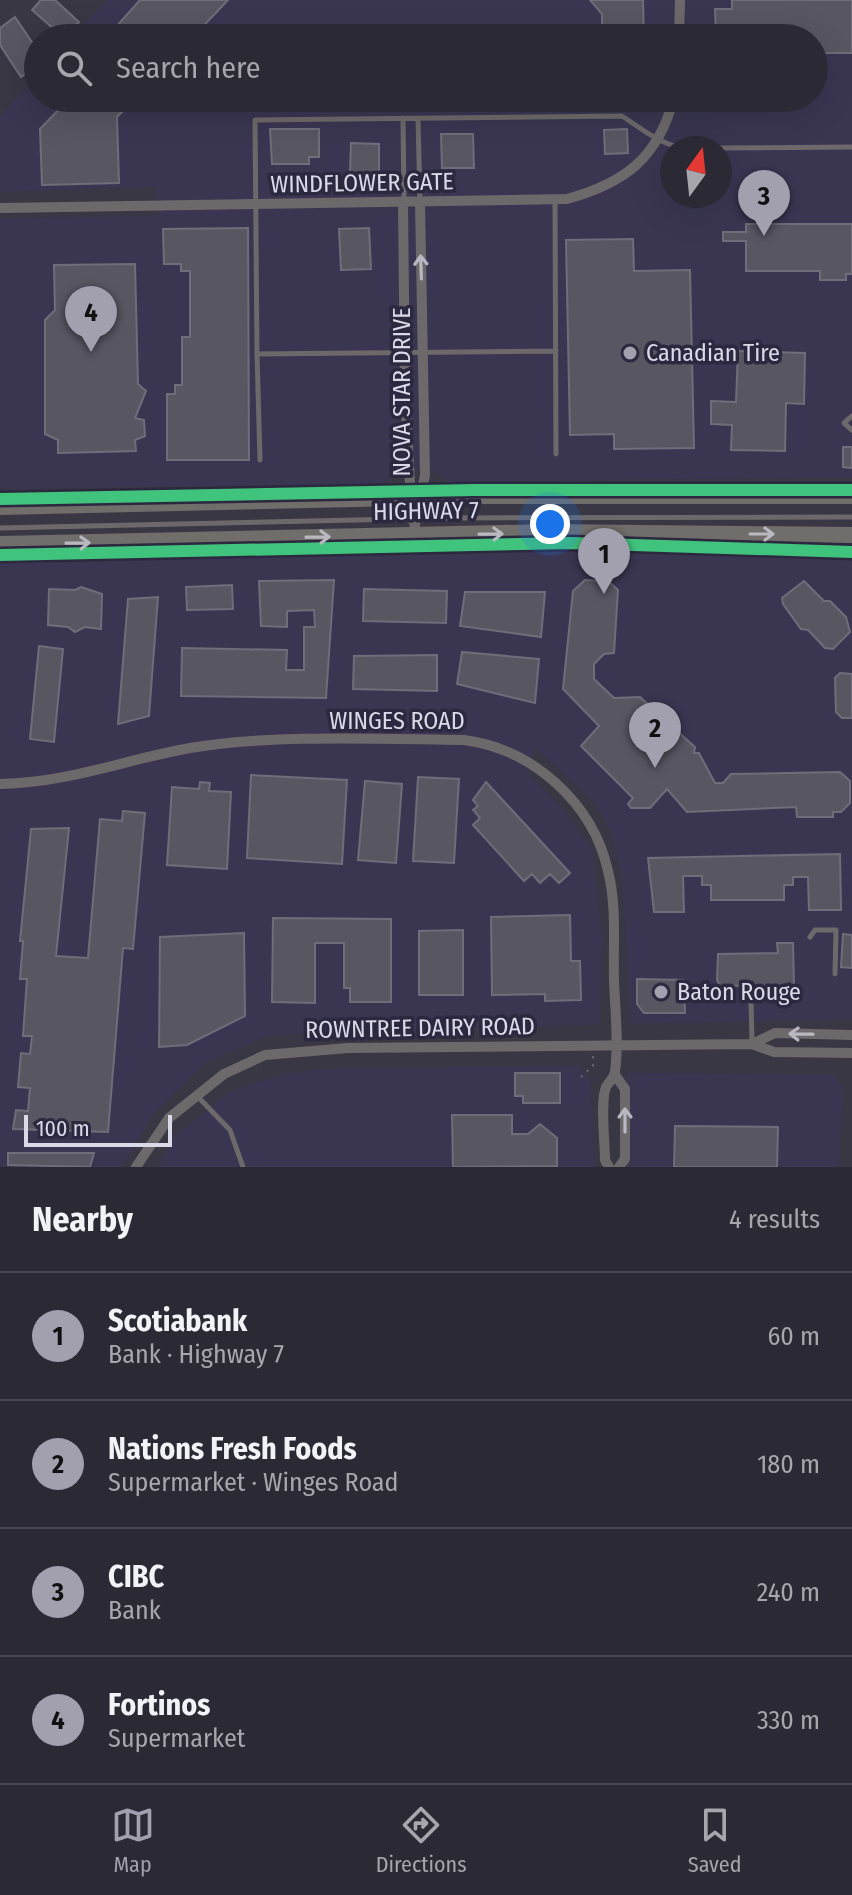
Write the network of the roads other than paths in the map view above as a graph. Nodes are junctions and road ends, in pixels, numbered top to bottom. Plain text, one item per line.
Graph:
1 (680, 0) edge
2 (679, 24) edge
3 (668, 112) edge
4 (403, 118) junction
5 (418, 118) junction
6 (657, 139) junction
7 (660, 140) edge
8 (852, 147) edge
9 (732, 148) edge
10 (555, 200) junction
11 (403, 202) junction
12 (420, 202) junction
13 (256, 205) junction
14 (0, 208) edge
15 (556, 351) junction
16 (404, 353) junction
17 (423, 353) junction
18 (257, 354) junction
19 (852, 416) edge
20 (852, 430) edge
21 (556, 454) dead end
22 (260, 460) dead end
23 (852, 496) edge
24 (415, 498) junction
25 (0, 507) edge
26 (852, 517) edge
27 (414, 524) junction
28 (0, 528) edge
29 (852, 535) edge
30 (0, 544) edge
31 (0, 784) edge
32 (810, 937) dead end
33 (835, 974) dead end
34 (751, 1001) dead end
35 (852, 1035) edge
36 (752, 1044) junction
37 (616, 1046) junction
38 (852, 1053) edge
39 (615, 1075) junction
40 (195, 1094) junction
41 (136, 1167) edge
42 (243, 1167) edge
43 (609, 1167) edge
44 (619, 1167) edge

1 - 2 street
3 - 6 street, WINDFLOWER GATE
4 - 5 lane
4 - 11 lane
4 - 13 lane
5 - 6 lane
5 - 12 lane
6 - 7 lane
6 - 10 street, WINDFLOWER GATE
8 - 9 lane
10 - 12 street, WINDFLOWER GATE
10 - 15 lane
11 - 12 street, WINDFLOWER GATE
11 - 13 street, WINDFLOWER GATE
11 - 16 street, NOVA STAR DRIVE
17 -> 12 street, NOVA STAR DRIVE
13 - 14 street, WINDFLOWER GATE
13 - 18 lane
15 - 17 lane
15 - 21 lane
16 - 17 lane
16 - 18 lane
16 - 24 street, NOVA STAR DRIVE
17 - 24 street, NOVA STAR DRIVE
18 - 22 lane
19 - 20 lane
23 - 24 main road, HIGHWAY 7
24 - 25 main road, HIGHWAY 7
24 - 27 street, NOVA STAR DRIVE
26 - 27 lane
27 - 28 lane
27 -> 29 main road, HIGHWAY 7
30 -> 27 main road, HIGHWAY 7
31 - 37 street, WINGES ROAD
32 - 33 lane
34 - 36 lane
35 -> 36 street, ROWNTREE DAIRY ROAD
36 - 37 street, ROWNTREE DAIRY ROAD
36 - 38 street, ROWNTREE DAIRY ROAD
37 - 39 street, WINGES ROAD
37 - 40 street, ROWNTREE DAIRY ROAD
39 - 43 street
44 -> 39 street
40 - 41 street, ROWNTREE DAIRY ROAD
40 - 42 lane

